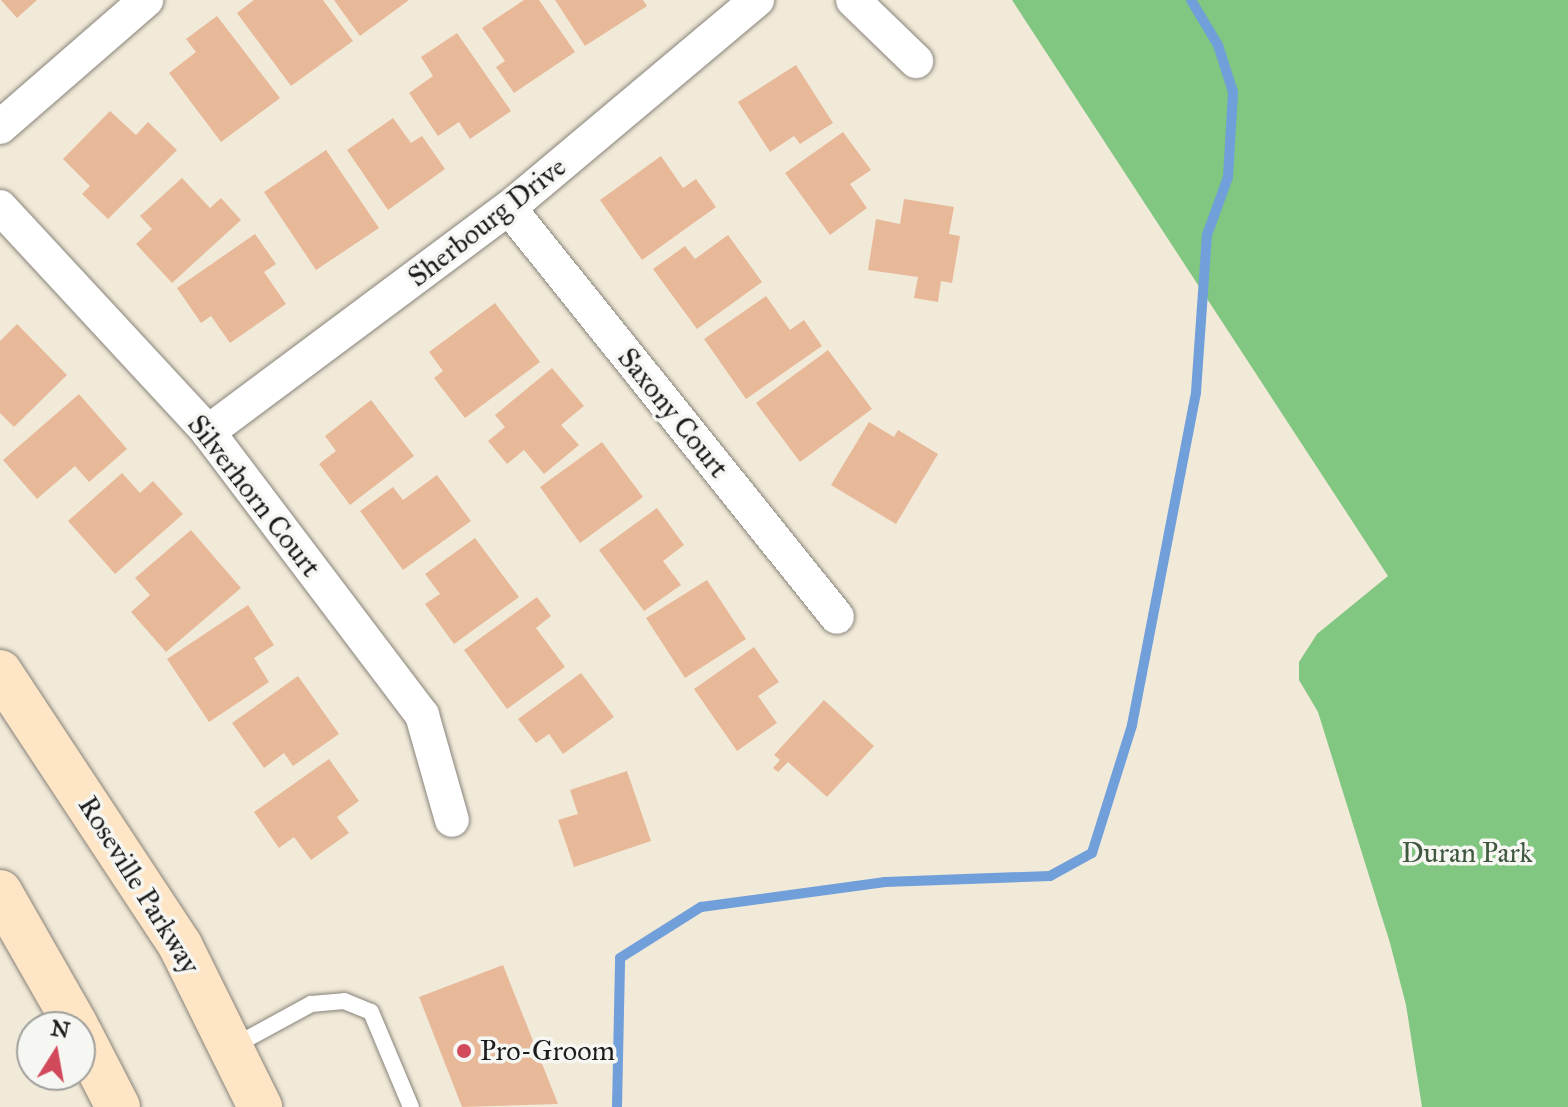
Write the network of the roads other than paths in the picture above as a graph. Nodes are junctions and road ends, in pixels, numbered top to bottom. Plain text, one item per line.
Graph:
1 (146, 0) edge
2 (757, 0) edge
3 (853, 0) edge
4 (916, 61) dead end
5 (0, 127) edge
6 (0, 207) edge
7 (509, 208) junction
8 (208, 432) junction
9 (837, 617) dead end
10 (0, 672) edge
11 (452, 820) dead end
12 (0, 892) edge
13 (68, 1011) edge
14 (234, 1046) junction
15 (96, 1064) edge
16 (118, 1107) edge
17 (260, 1107) edge
18 (411, 1107) edge

1 - 5 street
2 - 7 street, Sherbourg Drive
3 - 4 street
6 - 8 street, Silverhorn Court
7 - 8 street, Sherbourg Drive
7 - 9 street, Saxony Court
8 - 11 street, Silverhorn Court
10 - 14 main road, Roseville Parkway
12 - 13 main road
14 - 17 main road, Roseville Parkway
14 - 18 lane
15 - 16 main road

